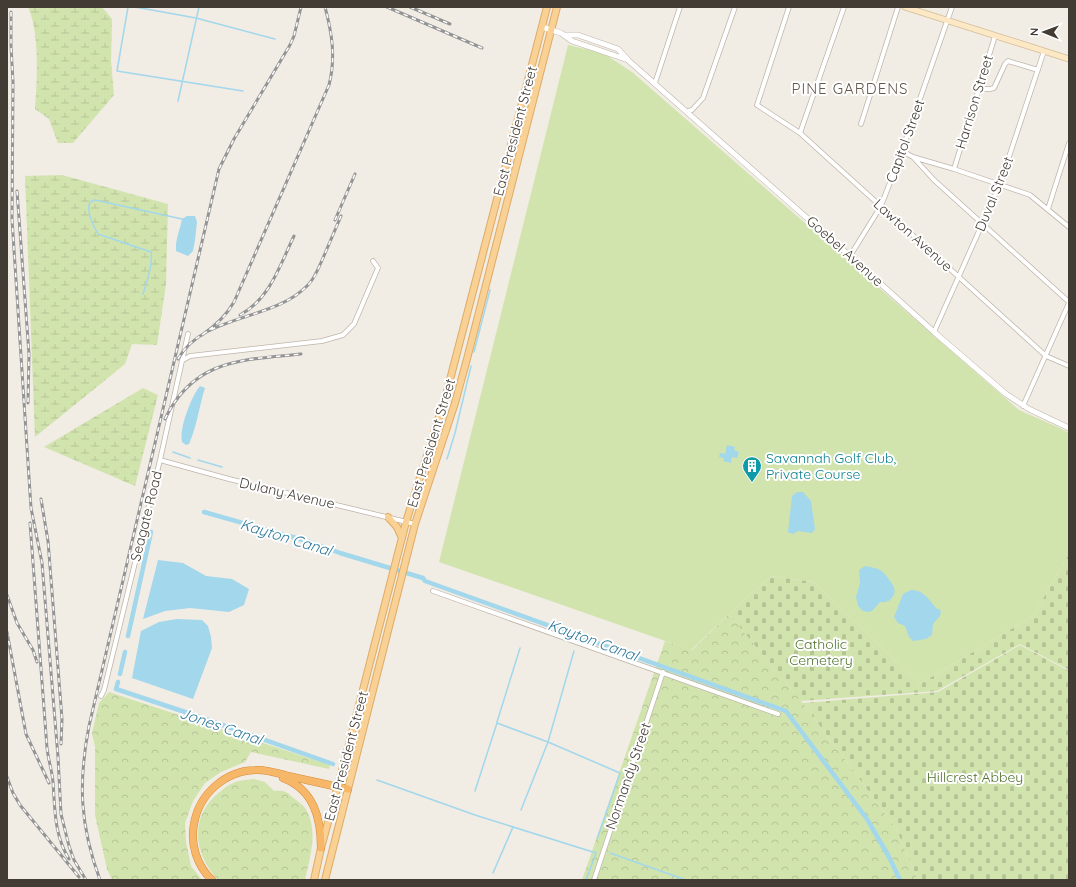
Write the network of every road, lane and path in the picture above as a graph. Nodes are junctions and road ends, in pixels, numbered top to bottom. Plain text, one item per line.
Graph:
1 (547, 7) edge
2 (557, 7) edge
3 (680, 7) edge
4 (735, 7) edge
5 (789, 7) edge
6 (844, 7) edge
7 (898, 7) edge
8 (905, 7) edge
9 (952, 7) edge
10 (947, 20) junction
11 (542, 27) junction
12 (551, 29) junction
13 (995, 36) junction
14 (1044, 52) junction
15 (1069, 60) edge
16 (1038, 70) junction
17 (655, 83) junction
18 (978, 89) junction
19 (688, 111) junction
20 (861, 124) dead end
21 (800, 133) junction
22 (1069, 143) edge
23 (902, 152) junction
24 (913, 157) junction
25 (954, 169) junction
26 (1000, 184) junction
27 (881, 206) junction
28 (1048, 209) junction
29 (982, 224) junction
30 (1069, 227) edge
31 (850, 256) junction
32 (373, 261) dead end
33 (959, 276) junction
34 (1069, 303) edge
35 (934, 332) junction
36 (188, 334) dead end
37 (1046, 356) junction
38 (183, 360) junction
39 (1069, 366) edge
40 (1023, 406) junction
41 (439, 420) junction
42 (1069, 428) edge
43 (437, 459) junction
44 (160, 460) junction
45 (388, 517) junction
46 (406, 522) junction
47 (415, 524) junction
48 (402, 538) junction
49 (432, 591) dead end
50 (663, 672) junction
51 (101, 696) dead end
52 (778, 714) dead end
53 (262, 770) junction
54 (338, 787) junction
55 (348, 789) junction
56 (321, 848) junction
57 (212, 880) edge
58 (314, 880) edge
59 (325, 880) edge
60 (594, 880) edge

1 - 11 main road, East President Street
2 - 12 main road, East President Street
3 - 17 street
4 - 19 street
5 - 21 street, Lawton Avenue
6 - 21 street
7 - 20 street
8 - 10 main road
9 - 10 street, Capitol Street
10 - 13 main road
10 - 23 street, Capitol Street
11 - 12 street, Goebel Avenue
11 - 41 main road, East President Street
12 - 17 street, Goebel Avenue
12 - 43 main road, East President Street
13 - 14 main road
13 - 18 street, Harrison Street
14 - 15 main road
14 - 16 street, Duval Street
16 - 18 street
16 - 26 street, Duval Street
17 - 19 street, Goebel Avenue
18 - 25 street, Harrison Street
19 - 31 street, Goebel Avenue
21 - 27 street, Lawton Avenue
22 - 28 street
23 - 24 street
23 - 27 street, Capitol Street
24 - 25 street
24 - 29 street
25 - 26 street
26 - 28 street
26 - 29 street, Duval Street
27 - 31 street, Capitol Street
27 - 33 street, Lawton Avenue
28 - 30 street
29 - 33 street, Duval Street
29 - 34 street
31 - 35 street, Goebel Avenue
32 - 38 street
33 - 35 street, Duval Street
33 - 37 street, Lawton Avenue
34 - 37 street
35 - 40 street, Goebel Avenue
36 - 38 street, Seagate Road
37 - 39 street, Lawton Avenue
37 - 40 street
38 - 44 street, Seagate Road
40 - 42 street, Goebel Avenue
41 - 43 main road
41 - 46 main road, East President Street
43 - 47 main road, East President Street
44 - 45 street, Dulany Avenue
44 - 51 street, Seagate Road
45 - 46 street, Dulany Avenue
45 - 48 main road
46 - 47 street, Dulany Avenue
46 - 48 main road, East President Street
47 - 55 main road, East President Street
48 - 54 main road, East President Street
49 - 50 street
50 - 52 street
50 - 60 street, Normandy Street
53 - 54 highway
53 - 56 highway
53 - 57 highway
54 - 55 highway
54 - 56 main road, East President Street
55 - 59 main road, East President Street
56 - 58 main road, East President Street

